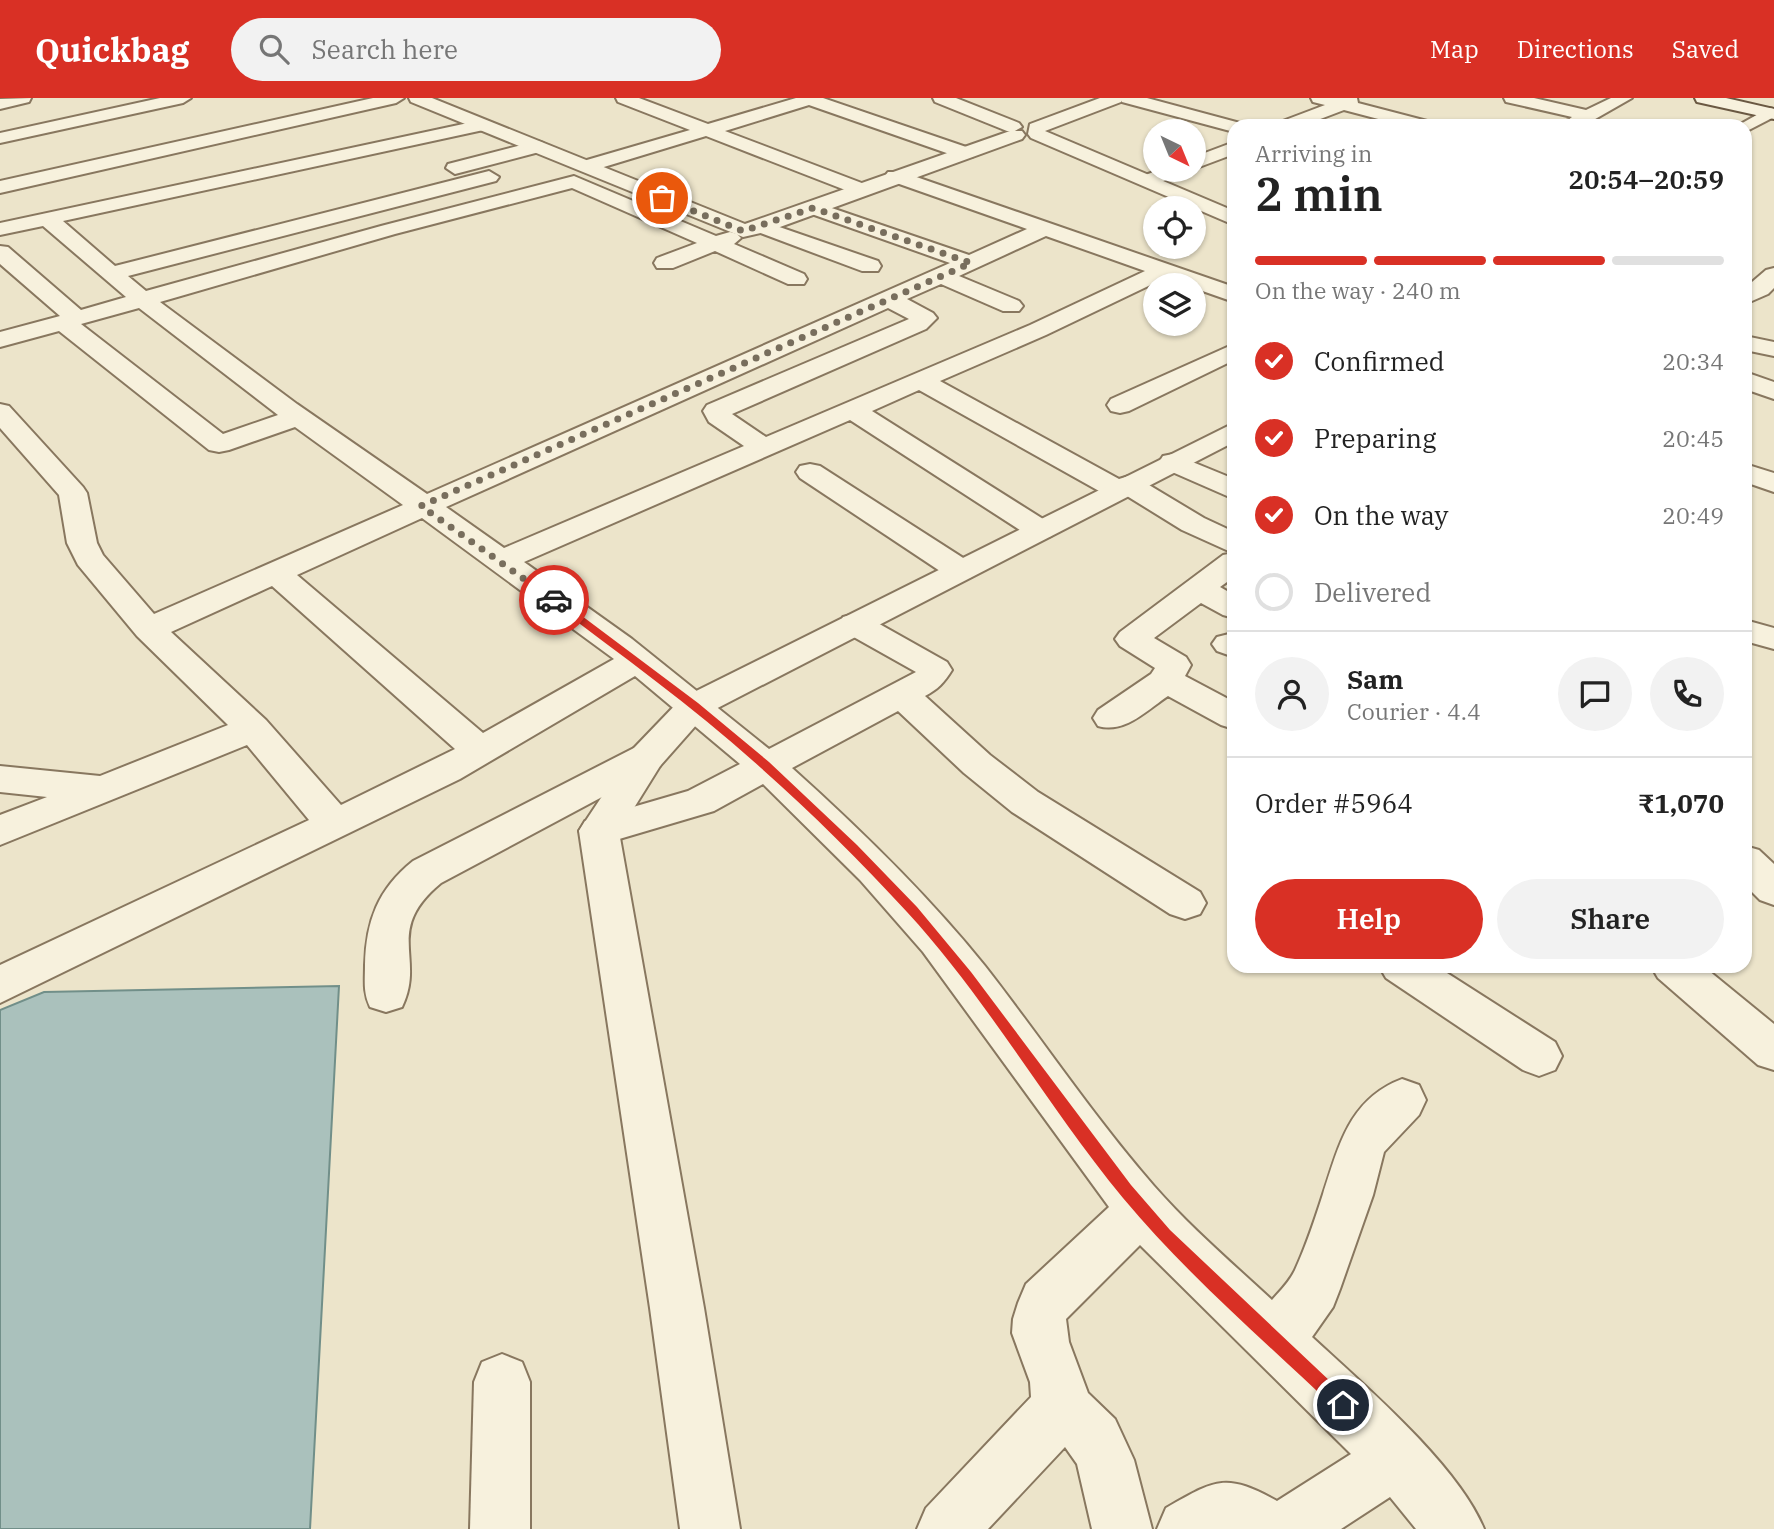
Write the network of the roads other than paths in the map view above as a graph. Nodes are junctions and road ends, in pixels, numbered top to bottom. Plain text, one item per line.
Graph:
1 (23, 98) edge
2 (396, 98) edge
3 (624, 98) edge
4 (941, 98) edge
5 (1115, 98) edge
6 (1128, 98) edge
7 (1319, 98) edge
8 (1360, 98) edge
9 (1512, 98) edge
10 (1624, 98) edge
11 (1703, 98) edge
12 (173, 99) edge
13 (810, 99) edge
14 (84, 102) dead end
15 (1213, 102) dead end
16 (0, 104) edge
17 (1343, 105) junction
18 (416, 106) edge
19 (116, 112) junction
20 (1182, 113) junction
21 (1772, 114) edge
22 (1588, 116) junction
23 (1305, 119) edge
24 (1398, 119) edge
25 (1582, 119) edge
26 (1752, 124) edge
27 (482, 125) junction
28 (1227, 125) edge
29 (0, 128) edge
30 (706, 130) junction
31 (1014, 131) junction
32 (1037, 131) junction
33 (236, 134) junction
34 (9, 136) edge
35 (511, 136) junction
36 (537, 147) junction
37 (1227, 150) edge
38 (965, 153) junction
39 (565, 158) junction
40 (1206, 158) edge
41 (419, 159) dead end
42 (587, 166) junction
43 (287, 167) junction
44 (895, 176) junction
45 (1143, 179) edge
46 (1149, 182) edge
47 (313, 184) dead end
48 (201, 186) junction
49 (860, 189) junction
50 (1, 191) edge
51 (471, 192) dead end
52 (337, 197) junction
53 (220, 198) dead end
54 (813, 208) junction
55 (1227, 216) edge
56 (371, 220) junction
57 (40, 221) junction
58 (0, 229) edge
59 (755, 229) junction
60 (1043, 230) junction
61 (716, 244) junction
62 (0, 252) edge
63 (88, 254) junction
64 (665, 263) dead end
65 (971, 263) junction
66 (42, 266) dead end
67 (870, 266) dead end
68 (1163, 271) junction
69 (9, 273) edge
70 (1774, 275) edge
71 (942, 276) junction
72 (796, 279) dead end
73 (1227, 287) edge
74 (1752, 293) edge
75 (1752, 297) edge
76 (889, 299) junction
77 (141, 300) junction
78 (1774, 302) edge
79 (1011, 306) dead end
80 (70, 320) junction
81 (6, 341) edge
82 (1752, 344) edge
83 (1774, 349) edge
84 (1227, 354) edge
85 (919, 380) junction
86 (1752, 383) edge
87 (1774, 391) edge
88 (1120, 405) dead end
89 (851, 409) junction
90 (2, 416) edge
91 (299, 417) junction
92 (1227, 435) edge
93 (763, 447) junction
94 (1173, 462) junction
95 (810, 472) dead end
96 (1752, 475) edge
97 (1774, 483) edge
98 (1124, 487) junction
99 (1227, 488) edge
100 (421, 506) junction
101 (1040, 530) junction
102 (1227, 557) edge
103 (502, 561) junction
104 (1227, 566) edge
105 (960, 570) junction
106 (275, 572) junction
107 (1198, 588) junction
108 (1227, 604) edge
109 (855, 624) junction
110 (149, 629) junction
111 (1752, 632) edge
112 (1774, 639) edge
113 (635, 661) junction
114 (1167, 680) junction
115 (901, 694) junction
116 (694, 706) junction
117 (1227, 713) edge
118 (1111, 718) dead end
119 (253, 729) junction
120 (480, 751) junction
121 (647, 757) junction
122 (765, 765) junction
123 (0, 779) edge
124 (103, 790) junction
125 (336, 825) junction
126 (0, 831) edge
127 (599, 831) junction
128 (1752, 868) edge
129 (1774, 889) edge
130 (1185, 903) dead end
131 (1412, 973) edge
132 (1681, 973) edge
133 (0, 985) edge
134 (386, 994) dead end
135 (1774, 1051) edge
136 (1539, 1056) dead end
137 (1402, 1100) dead end
138 (1142, 1209) junction
139 (1275, 1340) junction
140 (502, 1382) dead end
141 (1058, 1406) junction
142 (1395, 1459) junction
143 (500, 1529) edge
144 (710, 1529) edge
145 (947, 1529) edge
146 (1122, 1529) edge
147 (1187, 1529) edge
148 (1267, 1529) edge
149 (1288, 1529) edge
150 (1454, 1529) edge

1 - 16 street
2 - 33 street
3 - 30 street
4 - 31 street
5 - 32 street
6 - 20 street
7 - 17 street
8 - 17 street
9 - 22 street
10 - 22 street
11 - 21 street
12 - 19 street
13 - 30 street
13 - 38 street
14 - 19 street
15 - 20 street
17 - 23 street
17 - 24 street
18 - 27 street
19 - 34 street
20 - 28 street
21 - 26 street
22 - 25 street
27 - 35 street
27 - 43 street
29 - 34 street
30 - 42 street
30 - 49 street
31 - 32 street
31 - 38 street
32 - 45 street
33 - 43 street
33 - 50 street
35 - 36 street
35 - 41 street
36 - 39 street
36 - 52 street
37 - 40 street
38 - 44 street
39 - 42 street
39 - 56 street
42 - 59 street
43 - 47 street
43 - 48 street
44 - 49 street
44 - 60 street
46 - 55 street
48 - 53 street
48 - 57 street
49 - 54 street
50 - 57 street
51 - 56 street
52 - 56 street
52 - 63 street
54 - 59 street
54 - 65 street
56 - 61 street
56 - 63 street
56 - 77 street
57 - 58 street
57 - 63 street
59 - 61 street
59 - 67 street
60 - 65 street
60 - 68 street
61 - 64 street
61 - 72 street
62 - 69 street
63 - 77 street
65 - 71 street
66 - 69 street
68 - 73 street
68 - 85 street
69 - 80 street
70 - 74 street
71 - 76 street
71 - 79 street
75 - 78 street
76 - 93 street
76 - 100 street
77 - 80 street
77 - 91 street
80 - 81 street
80 - 91 street
82 - 83 street
84 - 88 street
85 - 89 street
85 - 98 street
86 - 87 street
89 - 93 street
89 - 101 street
90 - 110 street
91 - 100 street
92 - 94 street
93 - 103 street
94 - 98 street
94 - 99 street
95 - 105 street
96 - 97 street
98 - 101 street
98 - 102 street
100 - 103 street
100 - 106 street
101 - 105 street
103 - 113 street
104 - 107 street
105 - 109 street
106 - 110 street
106 - 120 street
107 - 108 street
107 - 114 street
109 - 115 street
109 - 116 street
110 - 119 street
111 - 112 street
113 - 116 street
113 - 120 street
114 - 117 street
114 - 118 street
115 - 122 street
115 - 130 street
116 - 121 street
116 - 122 street
119 - 124 street
119 - 125 street
120 - 125 street
121 - 127 street
121 - 134 street
122 - 127 street
122 - 138 street
123 - 124 street
124 - 126 street
125 - 133 street
127 - 144 street
128 - 129 street
131 - 136 street
132 - 135 street
137 - 139 street
138 - 139 street
138 - 141 street
139 - 142 street
140 - 143 street
141 - 145 street
141 - 146 street
142 - 149 street
142 - 150 street
147 - 148 street

